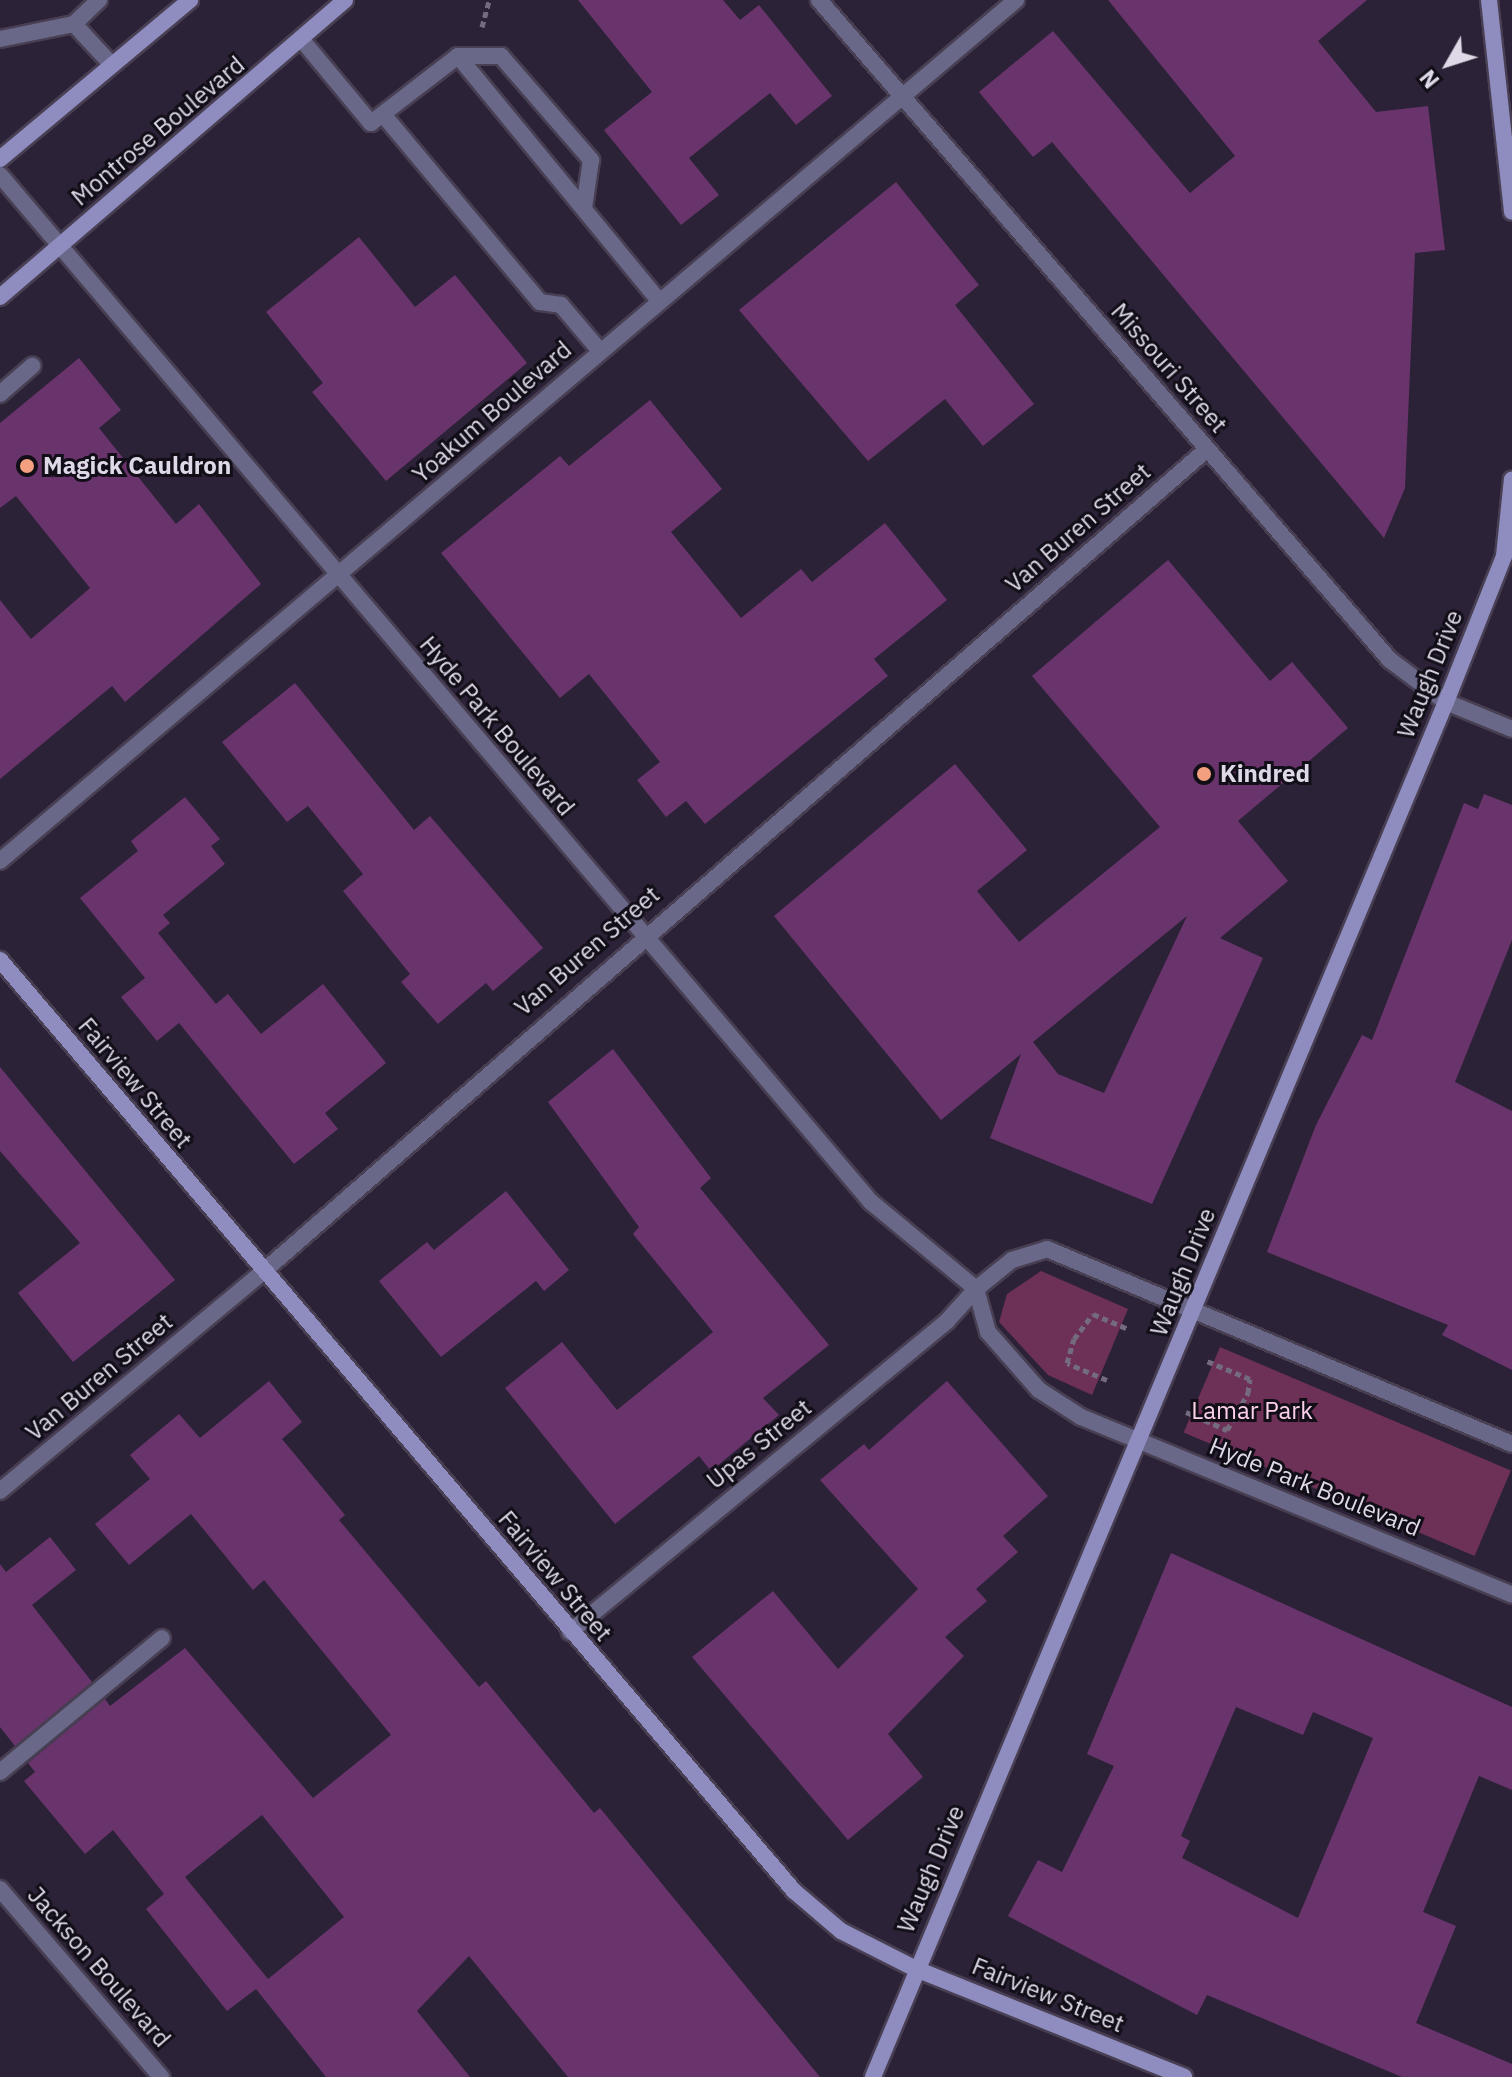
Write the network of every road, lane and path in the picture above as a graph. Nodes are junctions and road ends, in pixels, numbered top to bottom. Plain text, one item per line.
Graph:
1 (99, 0) edge
2 (190, 0) edge
3 (345, 0) edge
4 (819, 0) edge
5 (1016, 0) edge
6 (1489, 0) edge
7 (74, 24) junction
8 (0, 39) edge
9 (302, 40) junction
10 (458, 56) junction
11 (112, 65) junction
12 (902, 96) junction
13 (386, 118) junction
14 (0, 159) edge
15 (0, 175) edge
16 (584, 208) junction
17 (1512, 212) edge
18 (61, 245) junction
19 (0, 297) edge
20 (659, 301) junction
21 (600, 351) junction
22 (32, 366) dead end
23 (0, 394) edge
24 (1206, 450) junction
25 (1512, 479) edge
26 (1512, 540) edge
27 (1504, 556) junction
28 (339, 575) junction
29 (1446, 702) junction
30 (1512, 729) edge
31 (0, 861) edge
32 (641, 935) junction
33 (0, 960) edge
34 (264, 1271) junction
35 (976, 1289) junction
36 (1196, 1310) junction
37 (1128, 1329) dead end
38 (1207, 1361) dead end
39 (1107, 1380) dead end
40 (1186, 1412) dead end
41 (1137, 1440) junction
42 (1512, 1444) edge
43 (0, 1491) edge
44 (1512, 1595) edge
45 (570, 1632) junction
46 (162, 1638) dead end
47 (0, 1772) edge
48 (0, 1889) edge
49 (916, 1969) junction
50 (161, 2077) edge
51 (873, 2077) edge
52 (1184, 2077) edge

1 - 7 street
2 - 11 main road
3 - 9 main road, Montrose Boulevard
4 - 12 street, Missouri Street
5 - 12 street, Yoakum Boulevard
6 - 17 main road
7 - 8 street
7 - 11 street
9 - 13 street
9 - 18 main road, Montrose Boulevard
10 - 13 street
10 - 16 street
10 - 16 street
11 - 14 main road
12 - 20 street, Yoakum Boulevard
12 - 24 street, Missouri Street
13 - 21 street
15 - 18 street, Hyde Park Boulevard
16 - 20 street
18 - 19 main road, Montrose Boulevard
18 - 28 street, Hyde Park Boulevard
20 - 21 street, Yoakum Boulevard
21 - 28 street, Yoakum Boulevard
22 - 23 street
24 - 29 street, Missouri Street
24 - 32 street, Van Buren Street
25 - 27 main road, Waugh Drive
26 - 27 street
27 - 29 main road, Waugh Drive
28 - 31 street, Yoakum Boulevard
28 - 32 street, Hyde Park Boulevard
29 - 30 street, Missouri Street
29 - 36 main road, Waugh Drive
32 - 34 street, Van Buren Street
32 - 35 street, Hyde Park Boulevard
33 - 34 main road, Fairview Street
34 - 43 street, Van Buren Street
34 - 45 main road, Fairview Street
35 - 36 street
35 - 41 street, Hyde Park Boulevard
35 - 45 street, Upas Street
36 - 41 main road, Waugh Drive
36 - 42 street
37 - 39 path
38 - 40 path
41 - 44 street, Hyde Park Boulevard
41 - 49 main road, Waugh Drive
45 - 49 main road, Fairview Street
46 - 47 street
48 - 50 street, Jackson Boulevard
49 - 51 main road, Waugh Drive
49 - 52 main road, Fairview Street

